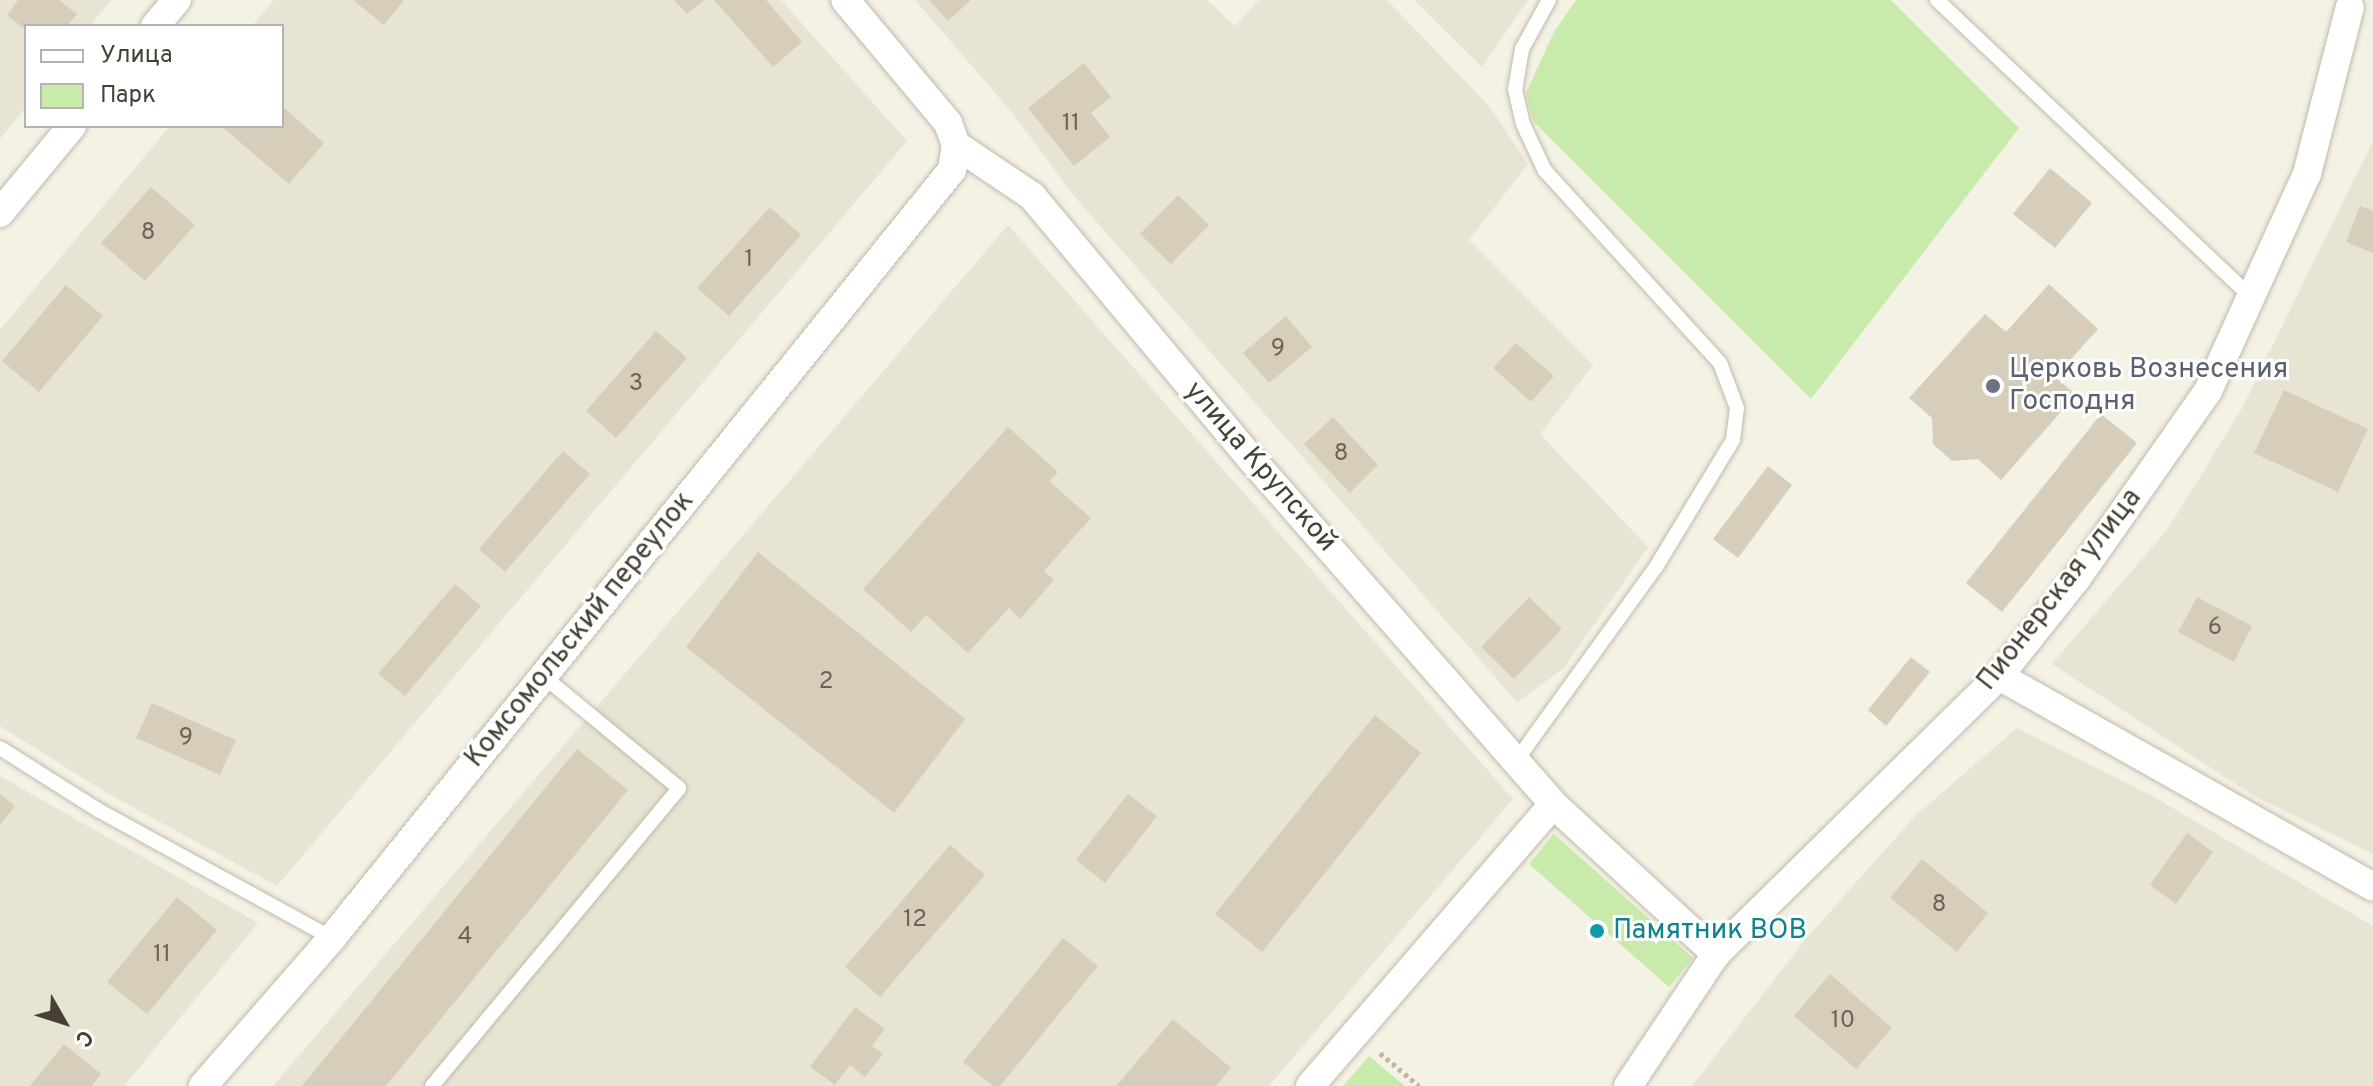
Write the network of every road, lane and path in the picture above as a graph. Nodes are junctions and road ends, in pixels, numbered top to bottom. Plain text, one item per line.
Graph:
1 (177, 0) edge
2 (845, 0) edge
3 (1549, 0) edge
4 (1937, 0) edge
5 (2353, 8) edge
6 (157, 24) edge
7 (70, 128) edge
8 (954, 158) junction
9 (0, 213) edge
10 (2254, 300) junction
11 (543, 676) junction
12 (1999, 676) junction
13 (0, 748) edge
14 (1516, 761) junction
15 (1553, 804) junction
16 (2373, 887) edge
17 (332, 938) junction
18 (1716, 954) junction
19 (1356, 1033) junction
20 (203, 1086) edge
21 (432, 1086) edge
22 (1310, 1086) edge
23 (1419, 1086) edge
24 (1628, 1086) edge

1 - 6 street
2 - 8 street
3 - 14 lane
4 - 10 lane
5 - 10 street, Пионерская улица
7 - 9 street
8 - 11 street, Комсомольский переулок
8 - 14 street, улица Крупской
10 - 12 street, Пионерская улица
11 - 17 street, Комсомольский переулок
11 - 21 lane
12 - 16 street
12 - 18 street, Пионерская улица
13 - 17 lane
14 - 15 street, улица Крупской
15 - 18 street, улица Крупской
15 - 19 street
17 - 20 street, Комсомольский переулок
18 - 24 street, Пионерская улица
19 - 22 street
19 - 23 path

